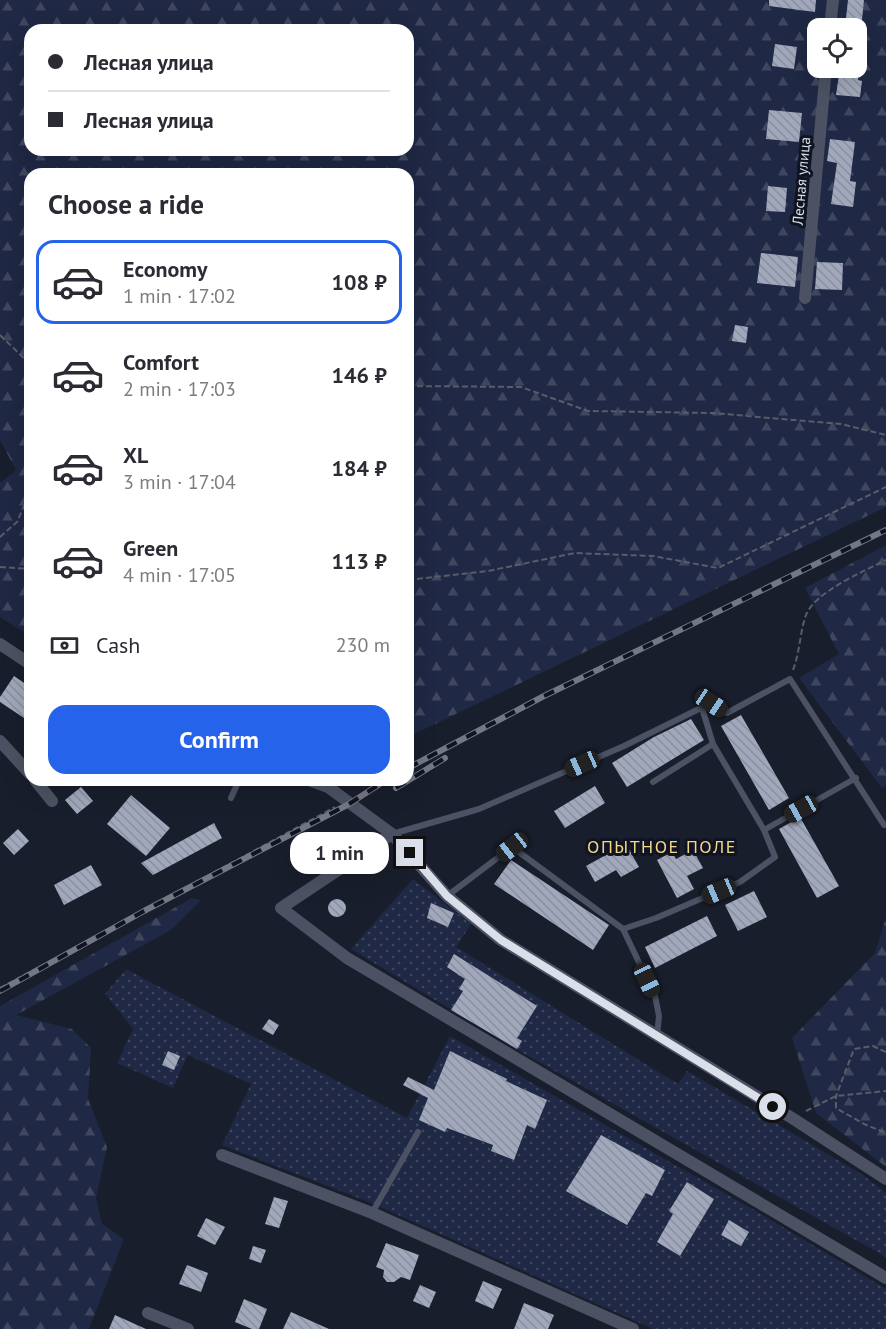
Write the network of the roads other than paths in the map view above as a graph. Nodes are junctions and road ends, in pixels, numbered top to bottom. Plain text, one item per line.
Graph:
1 (833, 0) edge
2 (831, 18) edge
3 (825, 78) edge
4 (805, 298) dead end
5 (0, 644) edge
6 (24, 660) edge
7 (702, 708) junction
8 (0, 741) edge
9 (713, 744) junction
10 (24, 767) edge
11 (856, 778) junction
12 (653, 782) dead end
13 (40, 786) edge
14 (236, 786) edge
15 (325, 786) edge
16 (231, 798) dead end
17 (52, 801) dead end
18 (884, 825) dead end
19 (764, 830) junction
20 (392, 834) junction
21 (447, 896) junction
22 (623, 929) junction
23 (657, 1036) junction
24 (418, 1132) dead end
25 (222, 1155) dead end
26 (886, 1179) edge
27 (372, 1213) junction
28 (886, 1278) edge
29 (148, 1313) dead end
30 (188, 1329) edge
31 (633, 1329) edge

1 - 2 street
3 - 4 street, Лесная улица
5 - 6 street
7 - 9 lane
7 - 11 lane
7 - 20 lane
8 - 10 street
9 - 12 lane
9 - 19 lane
11 - 18 lane
11 - 19 lane
13 - 17 street
14 - 16 lane
15 - 20 street
19 - 22 lane
20 - 21 street
20 - 28 street
21 - 22 lane
21 - 23 street
22 - 23 lane
23 - 26 street
24 - 27 lane
25 - 27 street
27 - 31 street
29 - 30 street

